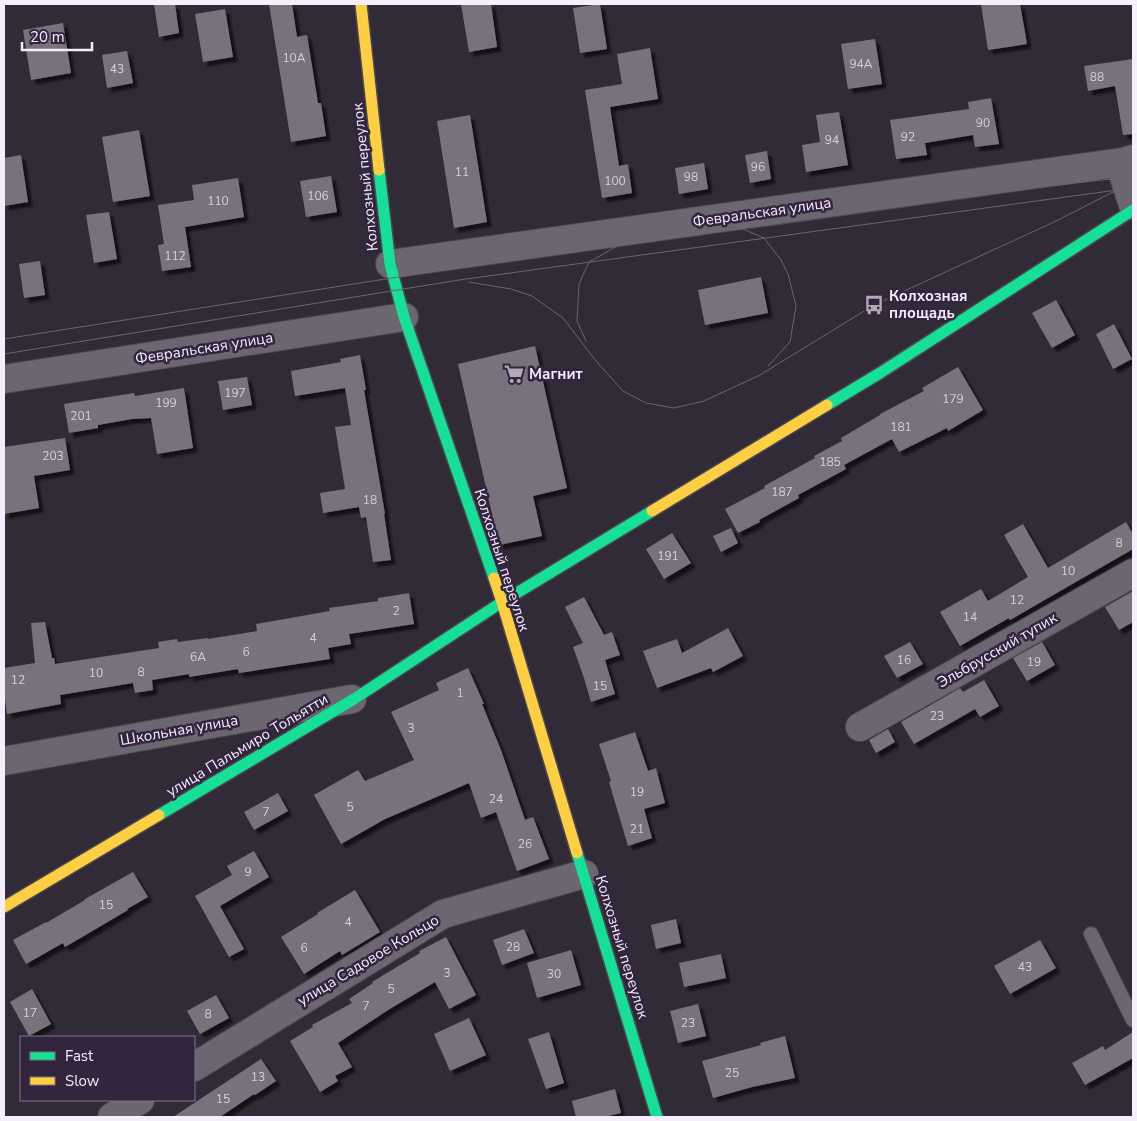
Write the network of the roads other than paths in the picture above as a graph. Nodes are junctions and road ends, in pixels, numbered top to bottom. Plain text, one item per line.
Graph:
1 (361, 4) edge
2 (1128, 160) edge
3 (1133, 205) edge
4 (1133, 210) edge
5 (390, 264) junction
6 (404, 317) junction
7 (4, 379) edge
8 (1133, 573) edge
9 (502, 602) junction
10 (354, 699) junction
11 (860, 727) dead end
12 (4, 761) edge
13 (584, 874) junction
14 (4, 907) edge
15 (1091, 934) dead end
16 (1133, 1020) edge
17 (195, 1066) edge
18 (138, 1101) edge
19 (112, 1117) edge
20 (657, 1117) edge

1 - 5 street, Колхозный переулок
2 - 3 street
2 - 5 street, Февральская улица
4 - 9 street
5 - 6 street, Колхозный переулок
6 - 7 street, Февральская улица
6 - 9 street, Колхозный переулок
8 - 11 street, Эльбрусский тупик
9 - 10 street, улица Пальмиро Тольятти
9 - 13 street, Колхозный переулок
10 - 12 street, Школьная улица
10 - 14 street, улица Пальмиро Тольятти
13 - 17 street, улица Садовое Кольцо
13 - 20 street, Колхозный переулок
15 - 16 lane
18 - 19 street

